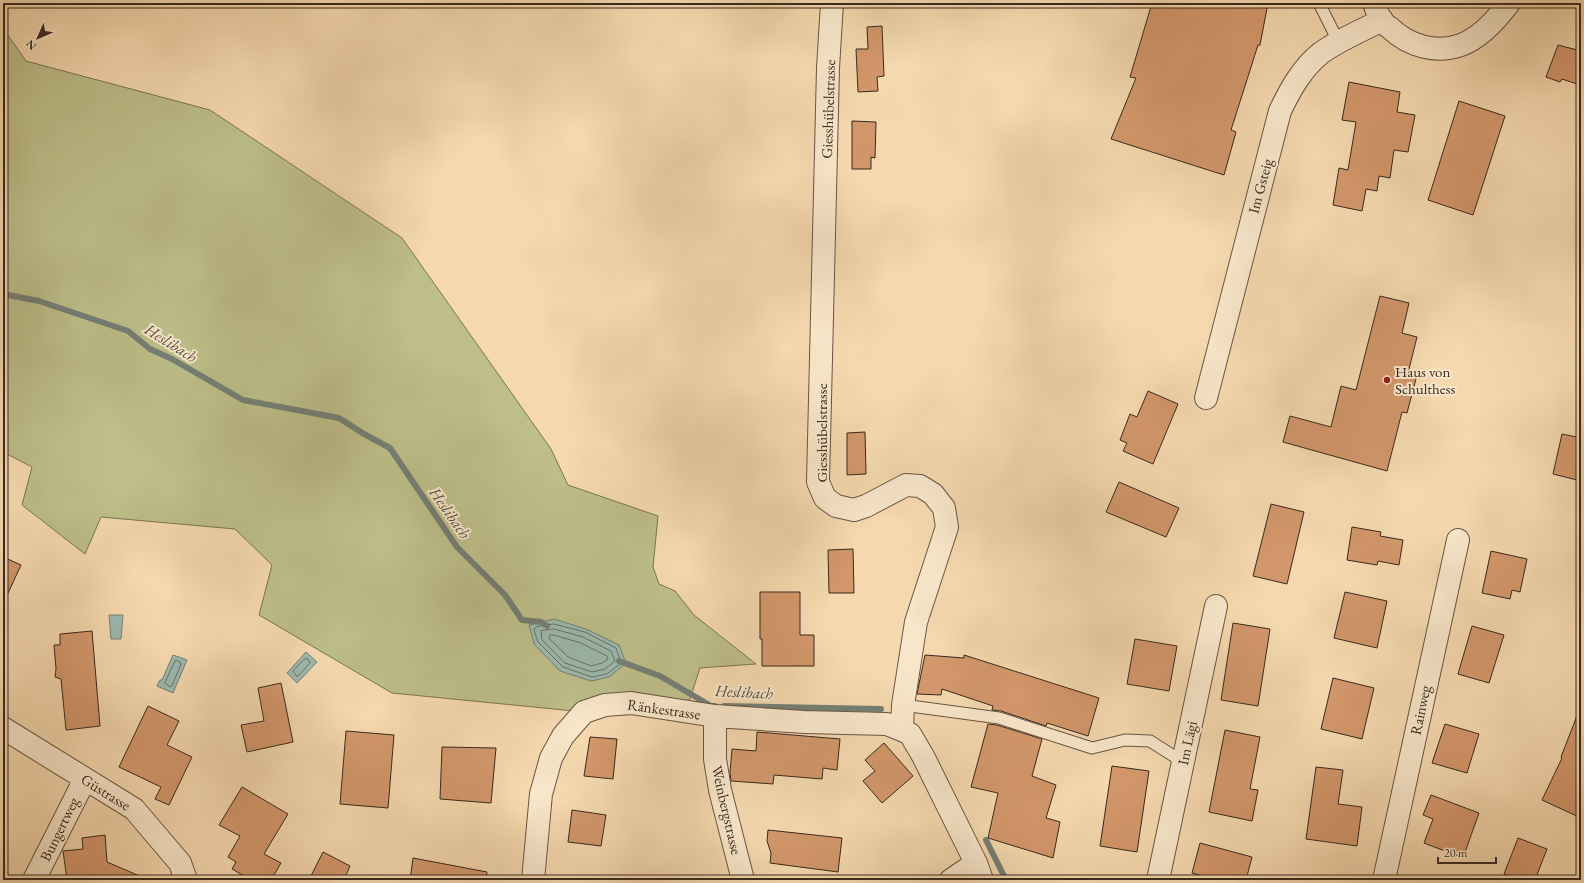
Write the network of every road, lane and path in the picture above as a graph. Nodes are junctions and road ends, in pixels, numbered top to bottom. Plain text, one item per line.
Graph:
1 (832, 3) edge
2 (1319, 3) edge
3 (1509, 3) edge
4 (1378, 12) edge
5 (1339, 44) junction
6 (1206, 398) dead end
7 (1458, 540) dead end
8 (1216, 606) dead end
9 (903, 705) junction
10 (715, 716) junction
11 (3, 728) edge
12 (902, 730) junction
13 (1183, 762) junction
14 (85, 779) junction
15 (979, 872) edge
16 (34, 880) edge
17 (186, 880) edge
18 (533, 880) edge
19 (743, 880) edge
20 (951, 880) edge
21 (1158, 880) edge
22 (1384, 880) edge

1 - 9 street, Giesshübelstrasse
2 - 5 lane
3 - 4 street
4 - 5 street, Im Gsteig
5 - 6 street, Im Gsteig
7 - 22 street, Rainweg
8 - 13 street, Im Lägi
9 - 12 street, Giesshübelstrasse
9 - 13 lane
10 - 12 street, Ränkestrasse
10 - 18 street, Ränkestrasse
10 - 19 street, Weinbergstrasse
11 - 14 street, Güstrasse
12 - 15 street
13 - 21 street, Im Lägi
14 - 16 street, Bungertweg
14 - 17 street, Güstrasse
15 - 20 street

